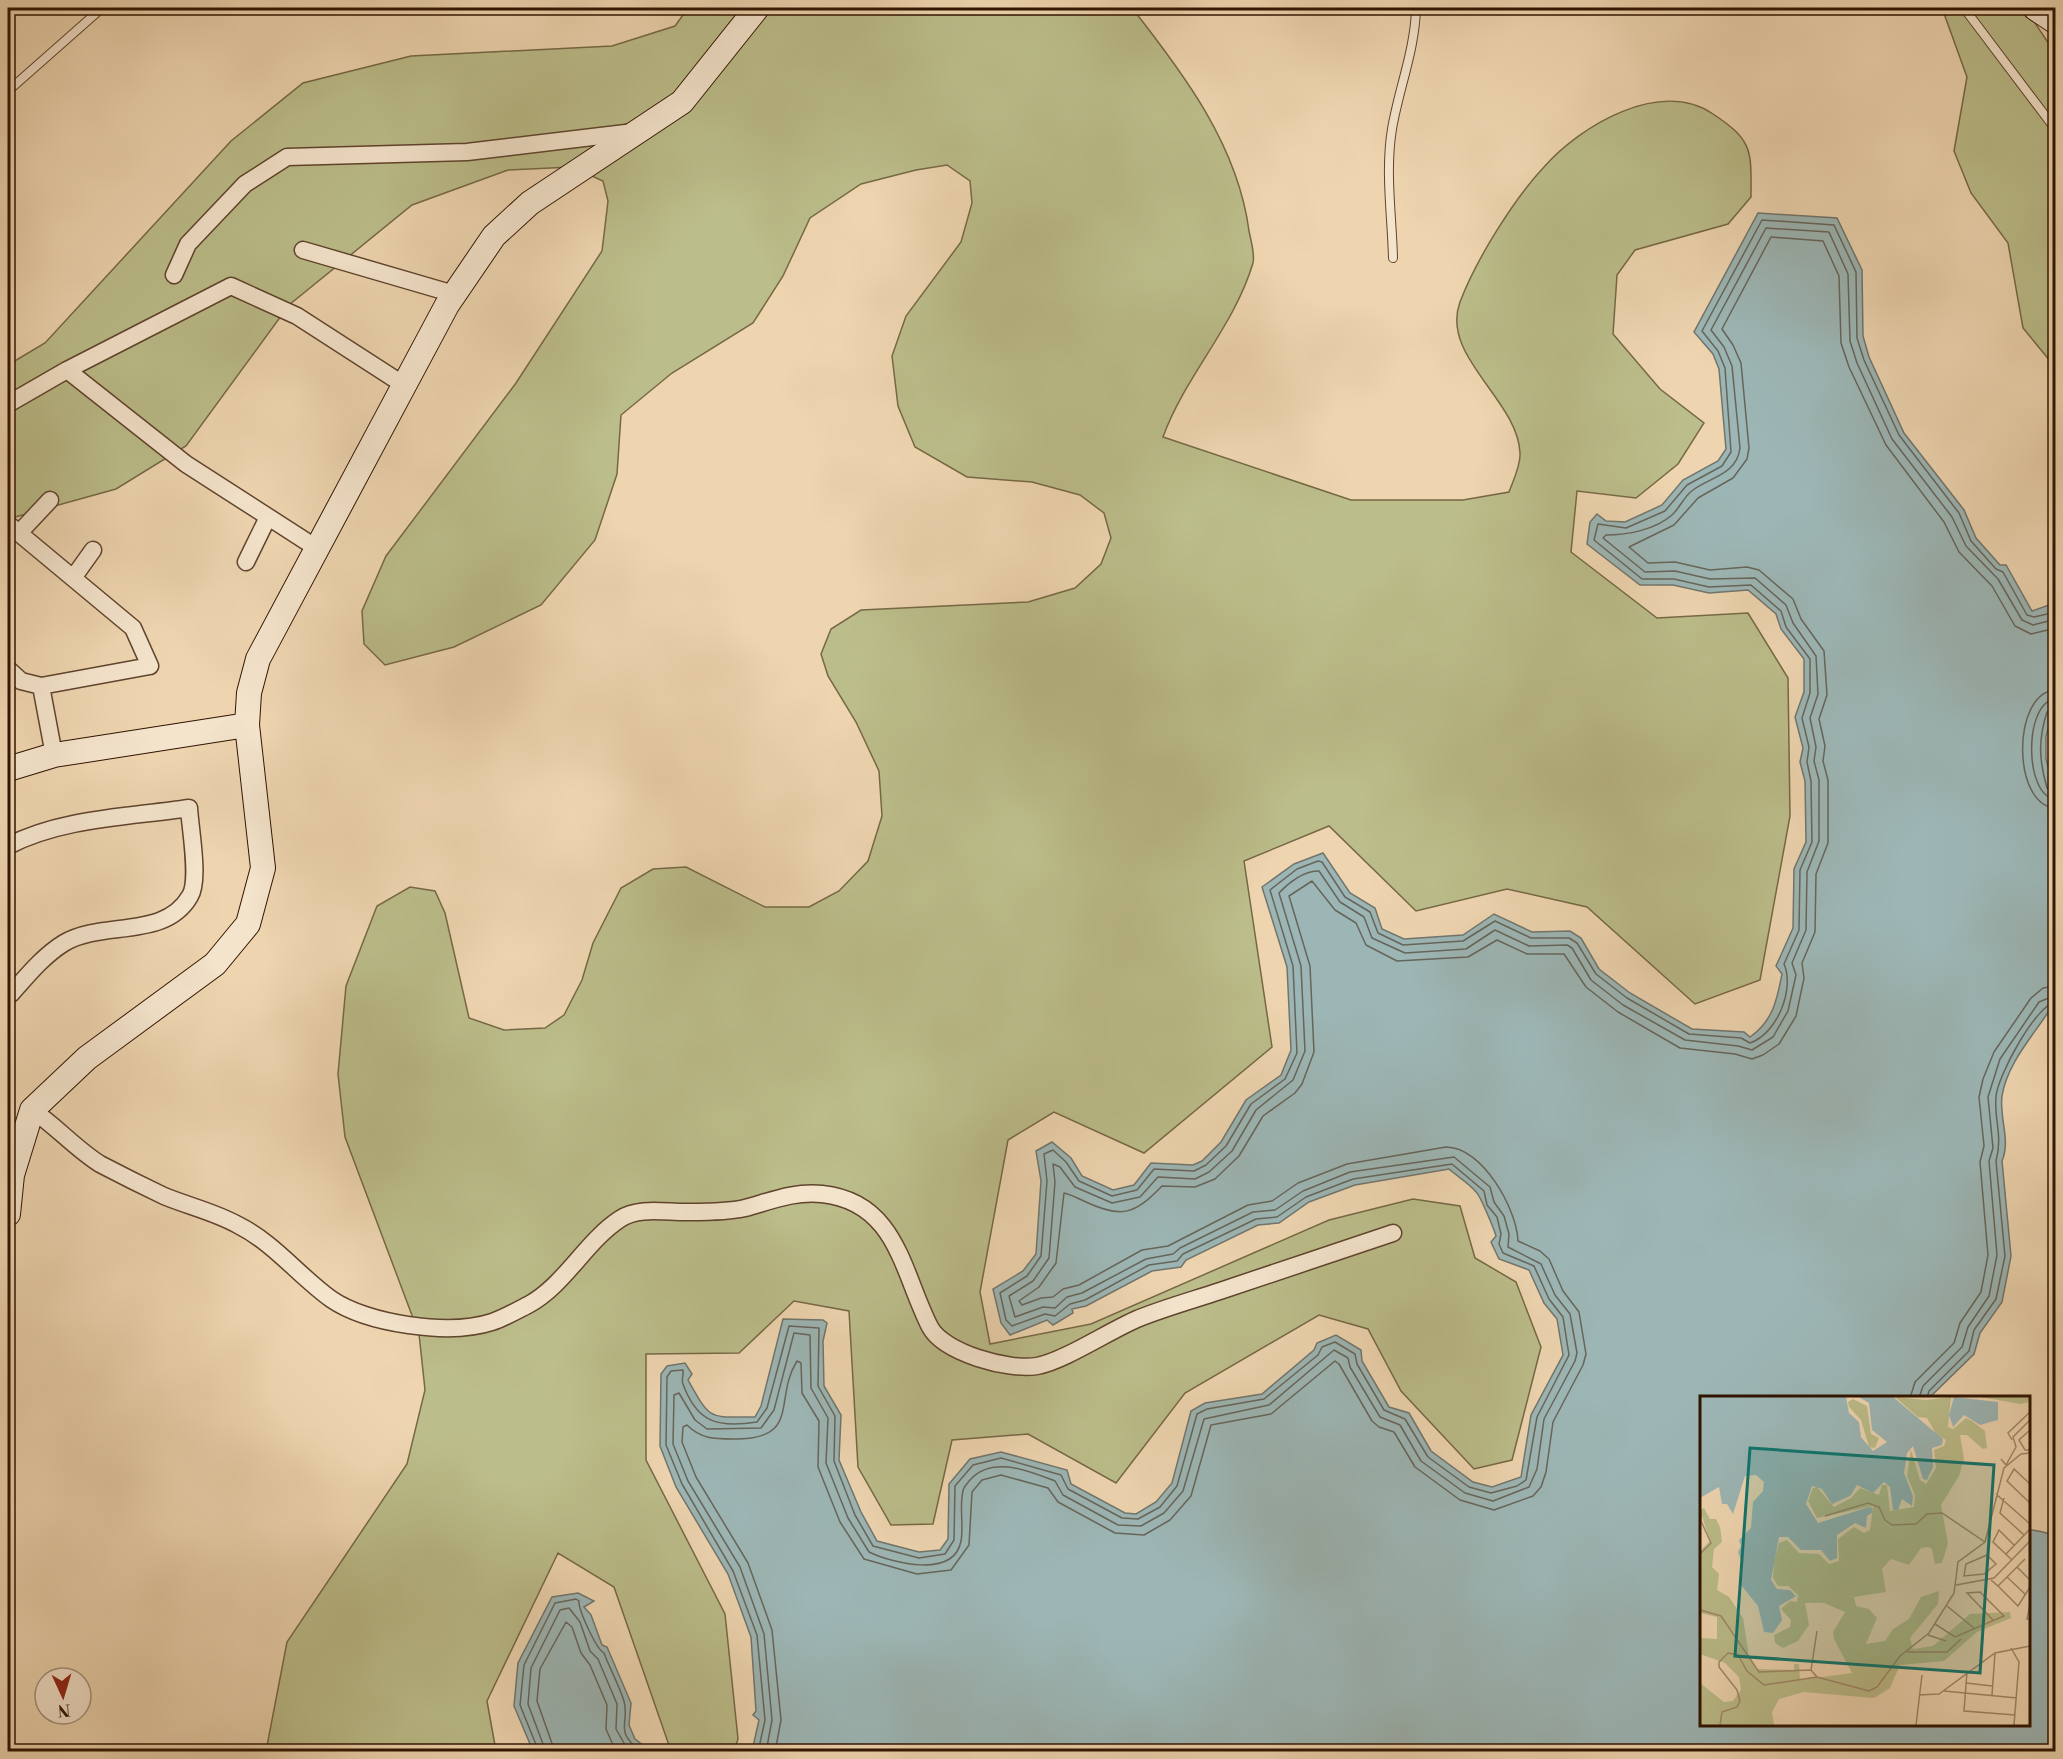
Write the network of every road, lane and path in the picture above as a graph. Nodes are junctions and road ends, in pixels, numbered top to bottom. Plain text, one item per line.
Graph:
1 (102, 8) edge
2 (757, 8) edge
3 (1416, 8) edge
4 (1964, 8) edge
5 (2035, 8) edge
6 (2055, 22) edge
7 (8, 91) edge
8 (2055, 130) edge
9 (638, 131) junction
10 (303, 250) dead end
11 (1393, 258) dead end
12 (174, 275) dead end
13 (454, 294) junction
14 (67, 370) junction
15 (404, 385) junction
16 (8, 404) edge
17 (50, 500) dead end
18 (268, 517) junction
19 (13, 528) edge
20 (318, 549) junction
21 (93, 550) dead end
22 (246, 561) dead end
23 (73, 578) junction
24 (8, 669) edge
25 (41, 686) junction
26 (247, 725) junction
27 (54, 755) junction
28 (8, 769) edge
29 (8, 846) edge
30 (8, 992) edge
31 (32, 1110) junction
32 (8, 1214) edge
33 (1393, 1233) dead end

1 - 7 lane
2 - 9 street
3 - 11 lane
4 - 8 lane
5 - 6 street
9 - 12 street
9 - 13 street
10 - 13 street
13 - 15 street
14 - 15 street
14 - 16 street
14 - 18 street
15 - 20 street
17 - 19 street
18 - 20 street
18 - 22 street
19 - 23 street
20 - 26 street
21 - 23 street
23 - 25 street
24 - 25 street
25 - 27 street
26 - 27 street
26 - 31 street
27 - 28 street
29 - 30 street
31 - 32 street
31 - 33 street

